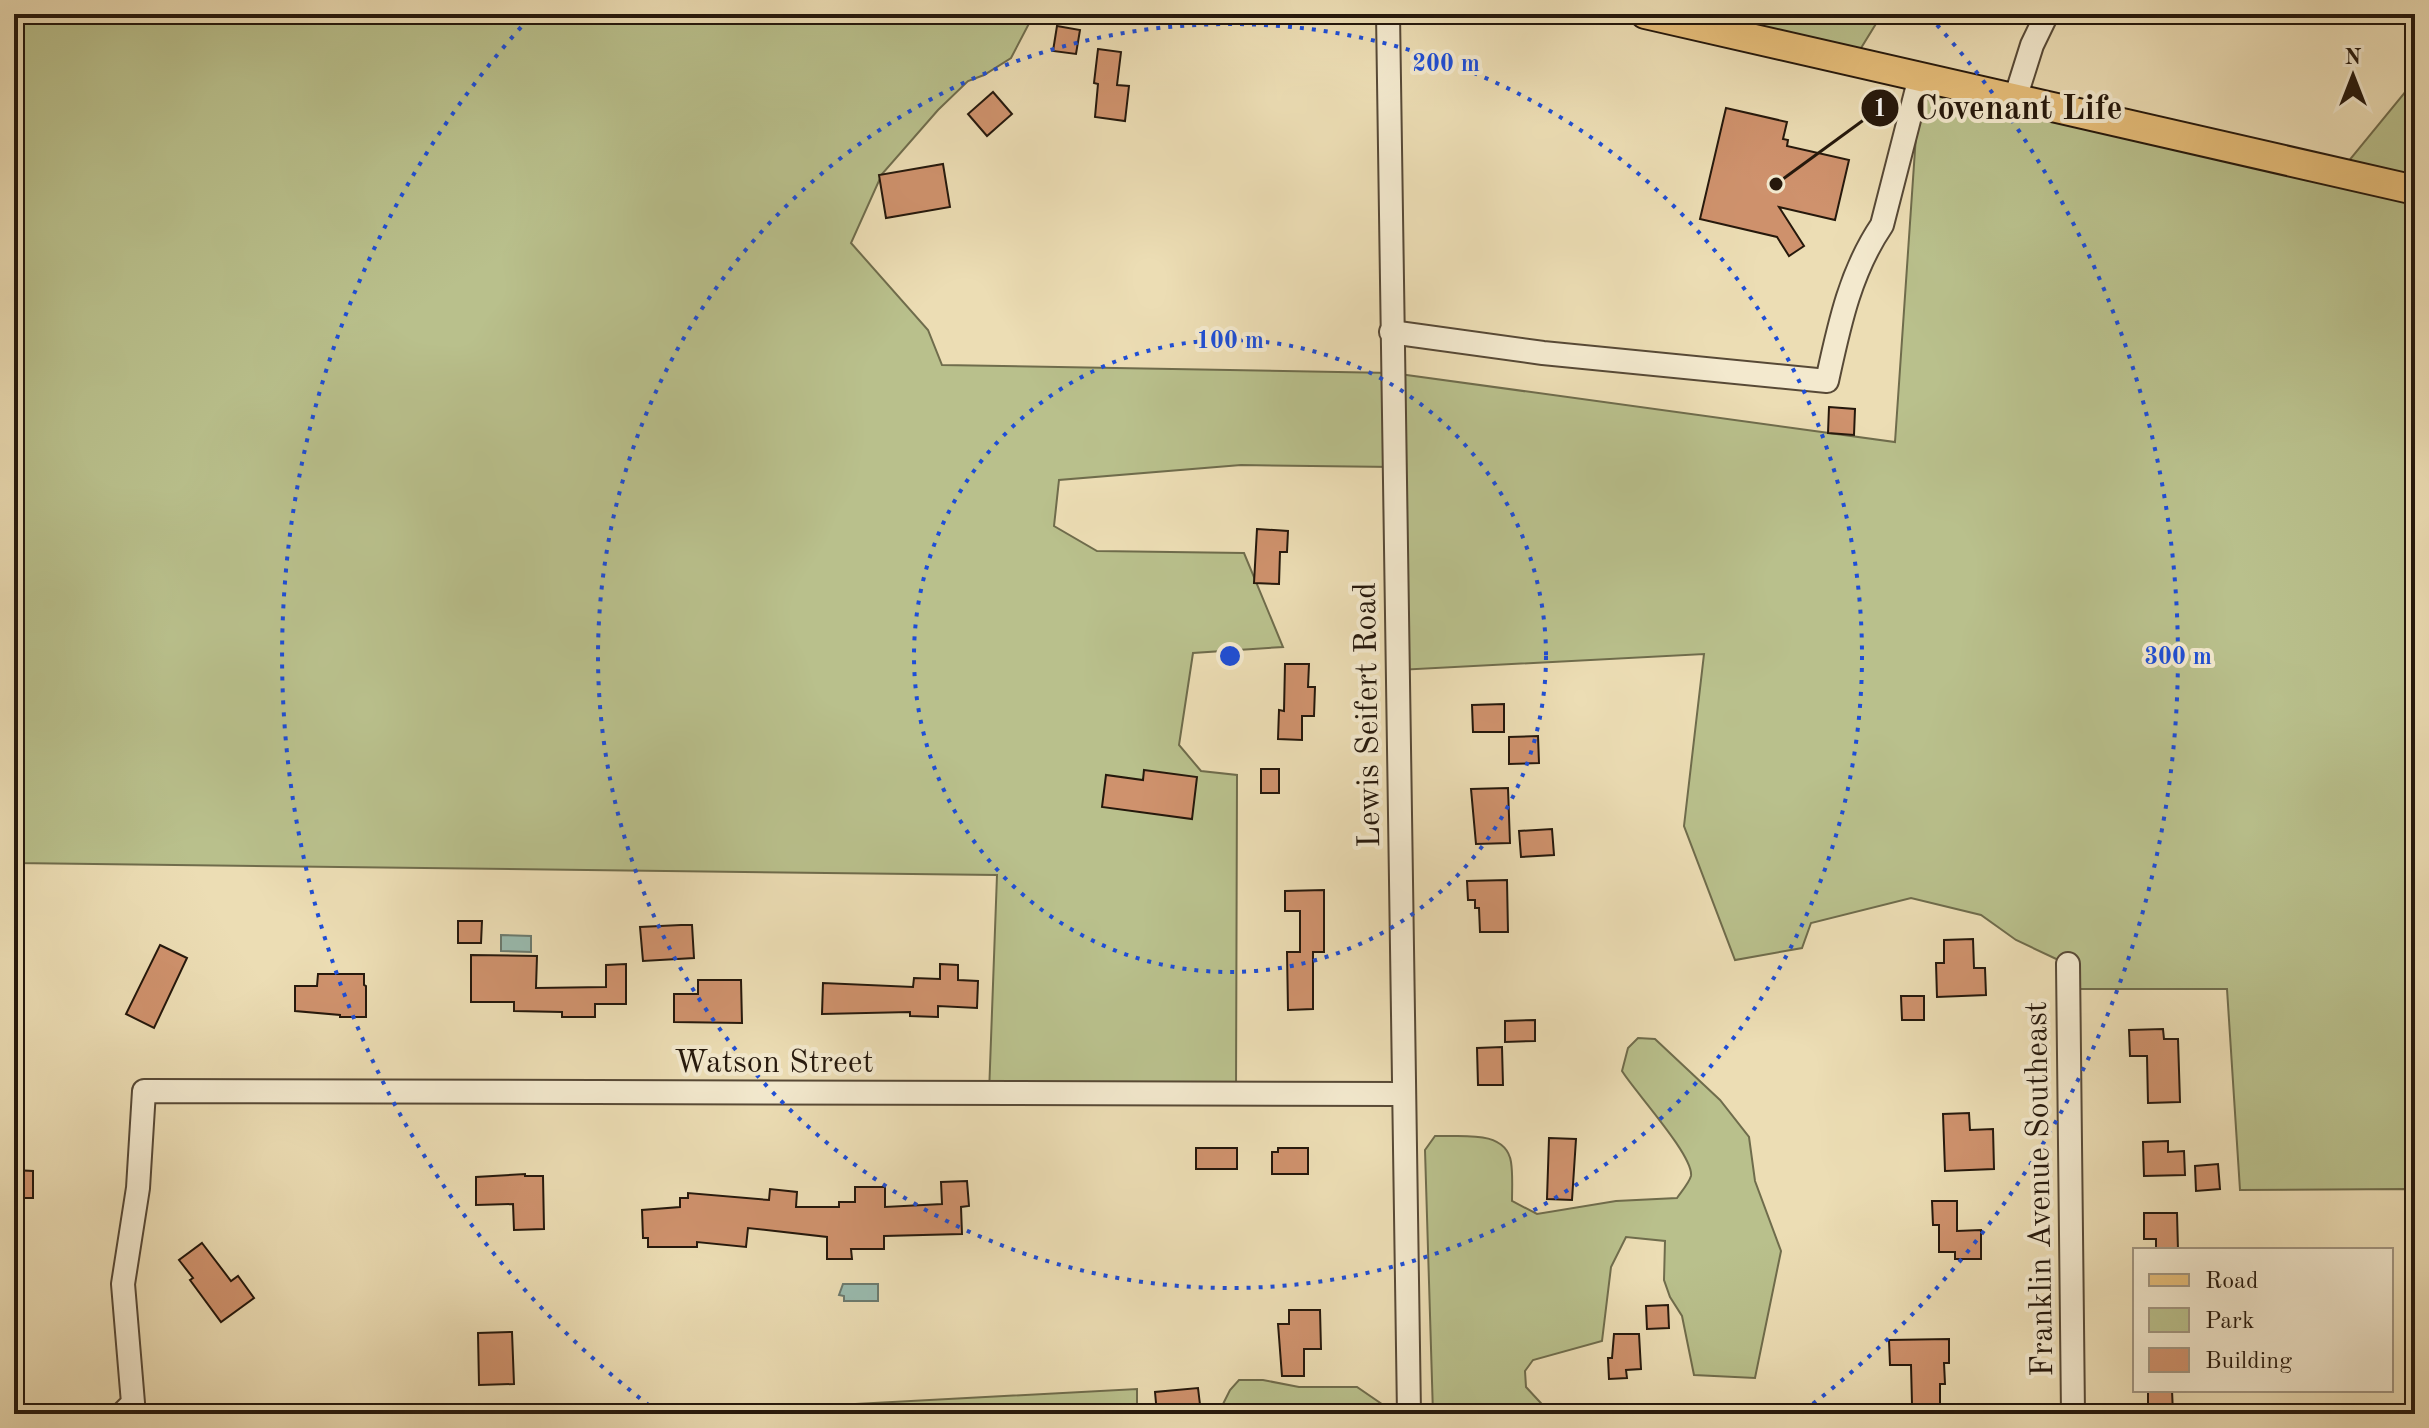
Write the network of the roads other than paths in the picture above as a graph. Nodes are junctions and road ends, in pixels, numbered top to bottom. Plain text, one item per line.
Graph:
1 (1388, 14) edge
2 (1645, 14) edge
3 (2047, 14) edge
4 (1920, 77) junction
5 (2015, 99) junction
6 (2415, 190) edge
7 (1391, 332) junction
8 (2068, 964) dead end
9 (1403, 1094) junction
10 (122, 1414) edge
11 (1409, 1414) edge
12 (2073, 1414) edge

1 - 7 street, Lewis Seifert Road
2 - 4 main road
3 - 5 street
4 - 5 main road
4 - 7 street
5 - 6 main road
7 - 9 street, Lewis Seifert Road
8 - 12 street, Franklin Avenue Southeast
9 - 10 street, Watson Street
9 - 11 street, Lewis Seifert Road

